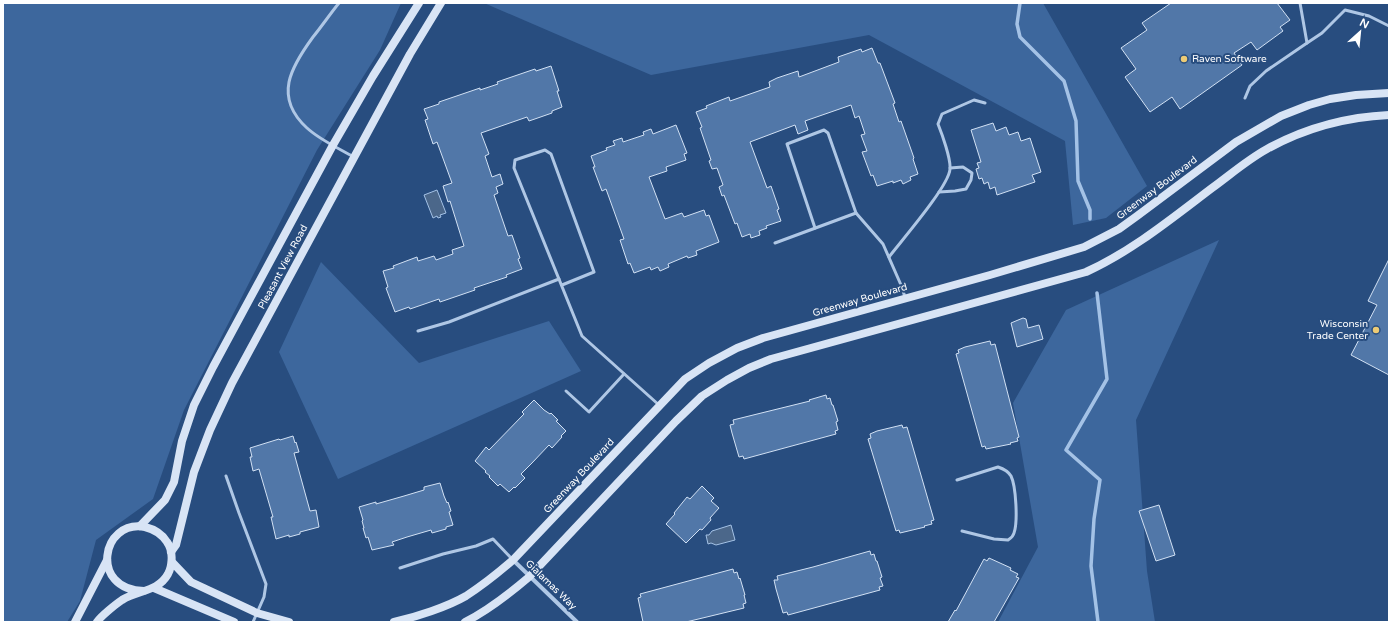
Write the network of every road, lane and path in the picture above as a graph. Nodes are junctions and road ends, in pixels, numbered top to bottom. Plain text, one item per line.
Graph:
1 (339, 3) edge
2 (419, 3) edge
3 (441, 3) edge
4 (1300, 3) edge
5 (1389, 26) edge
6 (1307, 43) junction
7 (1389, 93) edge
8 (1245, 98) dead end
9 (985, 103) dead end
10 (1389, 115) edge
11 (333, 145) junction
12 (354, 157) junction
13 (950, 168) junction
14 (939, 192) junction
15 (856, 214) junction
16 (815, 228) junction
17 (775, 243) dead end
18 (889, 257) junction
19 (559, 279) junction
20 (562, 285) junction
21 (905, 298) junction
22 (418, 331) dead end
23 (624, 374) junction
24 (566, 391) dead end
25 (659, 405) junction
26 (226, 476) dead end
27 (957, 480) dead end
28 (140, 526) junction
29 (962, 531) dead end
30 (171, 552) junction
31 (107, 560) junction
32 (513, 560) junction
33 (172, 562) junction
34 (400, 568) dead end
35 (529, 577) junction
36 (154, 588) junction
37 (144, 591) junction
38 (257, 613) junction
39 (75, 622) edge
40 (98, 622) edge
41 (234, 622) edge
42 (253, 622) edge
43 (289, 622) edge
44 (394, 622) edge
45 (465, 622) edge
46 (577, 622) edge

1 - 11 lane
2 - 11 street, Pleasant View Road
3 - 12 street, Pleasant View Road
4 - 6 lane
5 - 6 lane
6 - 8 lane
7 - 21 street, Greenway Boulevard
9 - 13 lane
10 - 35 street
11 - 12 lane
11 - 28 street, Pleasant View Road
12 - 30 street, Pleasant View Road
13 - 14 lane
13 - 14 lane
14 - 18 lane
15 - 16 lane
15 - 16 lane
15 - 18 lane
16 - 17 lane
18 - 21 lane
19 - 20 lane
19 - 20 lane
19 - 22 lane
20 - 23 lane
21 - 25 street, Greenway Boulevard
23 - 24 lane
23 - 25 lane
25 - 32 street, Greenway Boulevard
26 - 38 lane
27 - 29 lane
28 - 30 street
28 - 31 street
30 - 33 street
31 - 37 street
31 - 39 street
32 - 34 lane
32 - 35 street, Gialamas Way
32 - 44 street, Greenway Boulevard
33 - 36 street
33 - 38 street
35 - 45 street
35 - 46 street, Gialamas Way
36 - 37 street
36 - 41 street
37 - 40 street
38 - 42 lane
38 - 43 street

